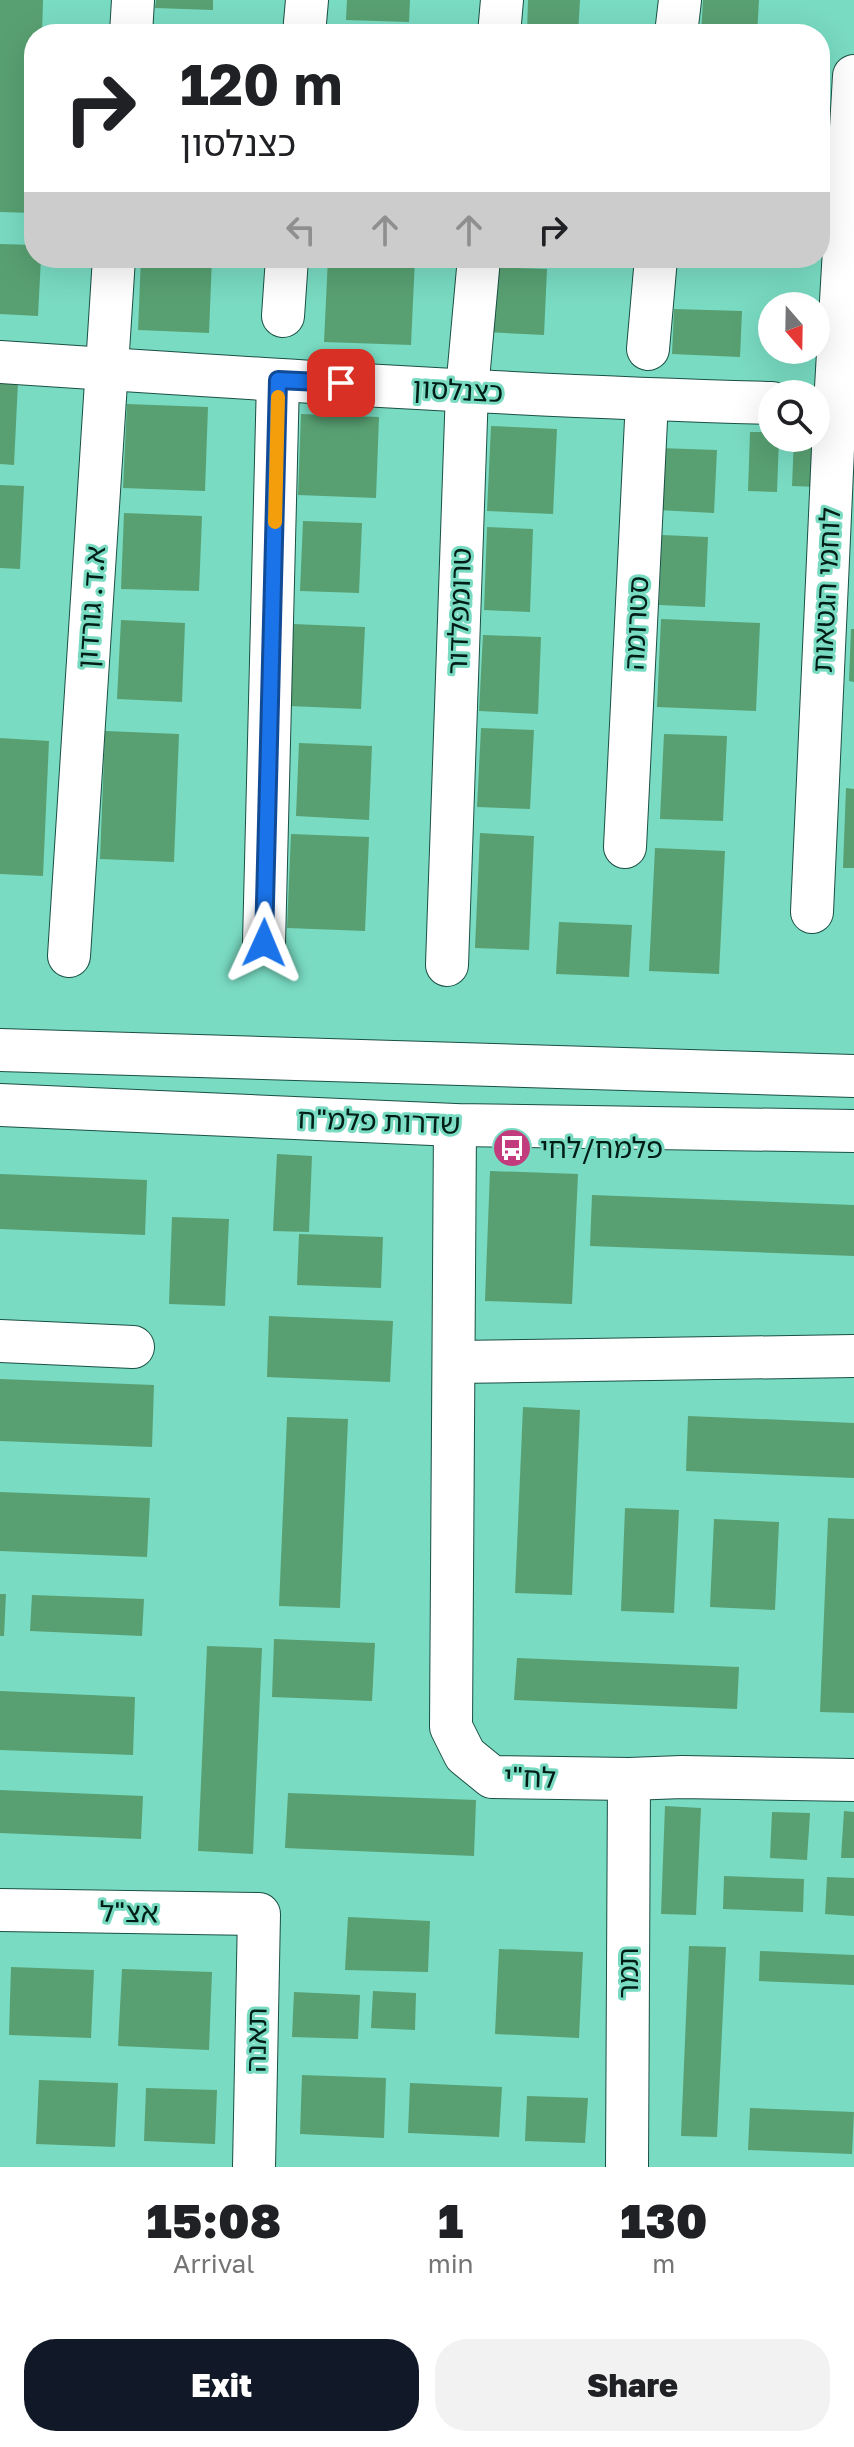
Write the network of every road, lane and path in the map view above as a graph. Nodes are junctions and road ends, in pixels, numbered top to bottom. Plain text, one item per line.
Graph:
1 (133, 0) edge
2 (307, 0) edge
3 (502, 0) edge
4 (680, 0) edge
5 (132, 24) edge
6 (305, 24) edge
7 (500, 24) edge
8 (677, 24) edge
9 (854, 76) edge
10 (113, 268) edge
11 (286, 268) edge
12 (478, 268) edge
13 (655, 268) edge
14 (283, 316) dead end
15 (648, 349) dead end
16 (0, 362) edge
17 (106, 369) junction
18 (278, 380) junction
19 (467, 390) junction
20 (647, 400) junction
21 (758, 403) edge
22 (835, 405) edge
23 (625, 847) dead end
24 (812, 912) dead end
25 (264, 943) dead end
26 (69, 956) dead end
27 (447, 965) dead end
28 (0, 1050) edge
29 (854, 1076) edge
30 (0, 1105) edge
31 (455, 1125) junction
32 (854, 1131) edge
33 (0, 1341) edge
34 (133, 1347) dead end
35 (854, 1356) edge
36 (454, 1362) junction
37 (629, 1779) junction
38 (854, 1780) edge
39 (0, 1910) edge
40 (259, 1914) joint
41 (254, 2167) edge
42 (627, 2167) edge

1 - 5 street
2 - 6 street
3 - 7 street
4 - 8 street
9 - 22 street, לוחמי הגטאות
10 - 17 street, א.ד. גורדון
11 - 14 street
12 - 19 street, טרומפלדור
13 - 15 street
16 - 17 street, כצנלסון
17 - 18 street, כצנלסון
17 - 26 street, א.ד. גורדון
18 - 19 street, כצנלסון
18 - 25 street
19 - 20 street, כצנלסון
19 - 27 street, טרומפלדור
20 - 21 street, כצנלסון
20 - 23 street, סטרומה
22 - 24 street, לוחמי הגטאות
28 - 29 street
30 - 31 street, שדרות פלמ"ח
31 - 32 street, שדרות פלמ"ח
31 - 36 street, לח"י
33 - 34 street
35 - 36 street
36 - 37 street, לח"י
37 - 38 street, לח"י
37 - 42 street, תמר
39 - 40 street, אצ"ל
40 - 41 street, תאנה

